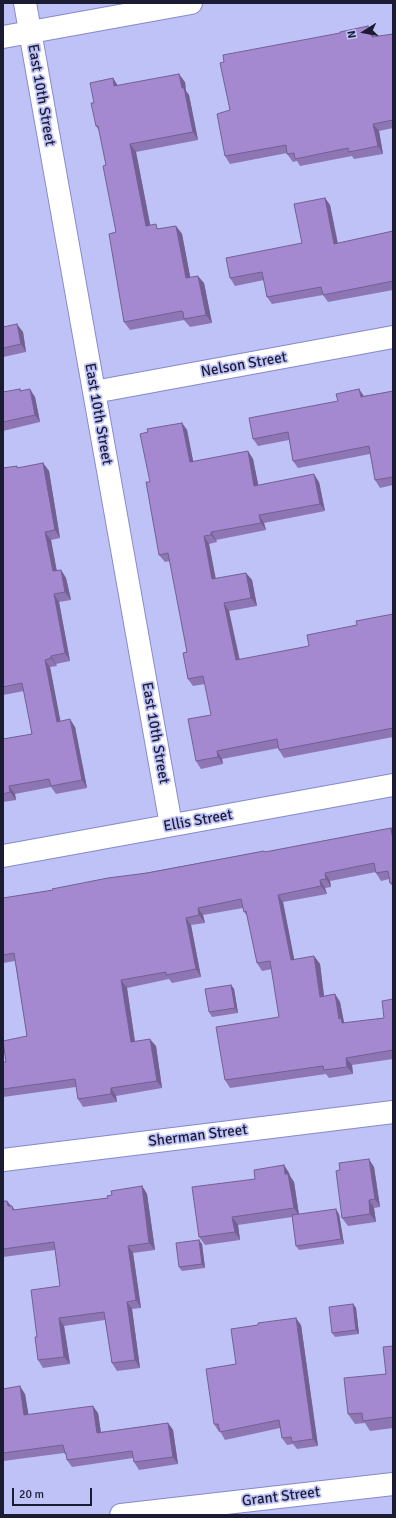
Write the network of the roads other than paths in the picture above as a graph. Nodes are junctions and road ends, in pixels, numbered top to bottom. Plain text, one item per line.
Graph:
1 (25, 3) edge
2 (191, 3) edge
3 (30, 32) junction
4 (3, 37) edge
5 (393, 337) edge
6 (94, 392) junction
7 (393, 785) edge
8 (171, 825) junction
9 (3, 856) edge
10 (393, 1112) edge
11 (3, 1160) edge
12 (393, 1484) edge
13 (121, 1515) edge

1 - 3 street, East 10th Street
2 - 3 street
3 - 4 street
3 - 6 street, East 10th Street
5 - 6 street, Nelson Street
6 - 8 street, East 10th Street
7 - 8 street, Ellis Street
8 - 9 street, Ellis Street
10 - 11 street, Sherman Street
12 - 13 street, Grant Street

